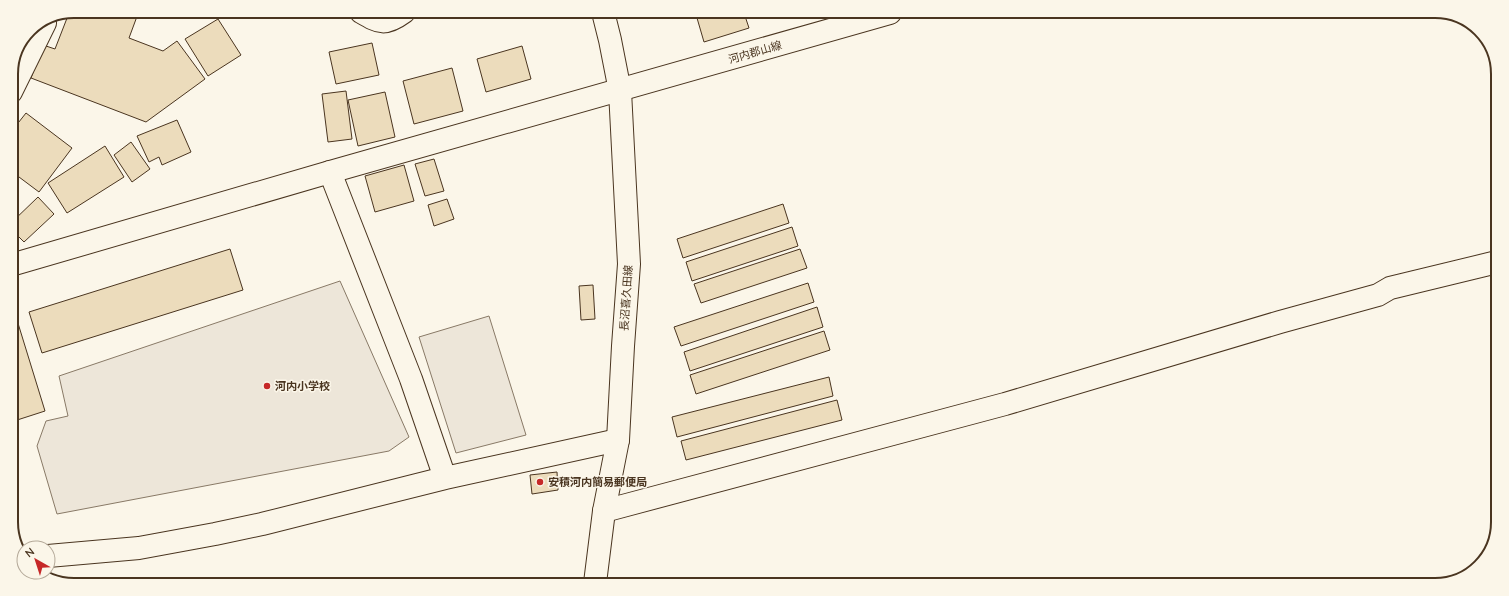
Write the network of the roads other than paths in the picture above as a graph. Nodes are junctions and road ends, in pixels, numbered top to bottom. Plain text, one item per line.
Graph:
1 (372, 18) edge
2 (396, 18) edge
3 (604, 18) edge
4 (873, 18) edge
5 (43, 27) edge
6 (18, 78) edge
7 (620, 91) junction
8 (330, 172) junction
9 (18, 263) edge
10 (1491, 263) edge
11 (618, 440) junction
12 (445, 478) junction
13 (604, 511) junction
14 (56, 555) edge
15 (596, 578) edge

1 - 2 street
3 - 7 street, 長沼喜久田線
4 - 7 street, 河内郡山線
5 - 6 street
7 - 8 street, 河内郡山線
7 - 11 street, 長沼喜久田線
8 - 9 street, 河内郡山線
8 - 12 street
10 - 13 street
11 - 12 street
11 - 13 street, 長沼喜久田線
12 - 14 street
13 - 15 street, 長沼喜久田線

